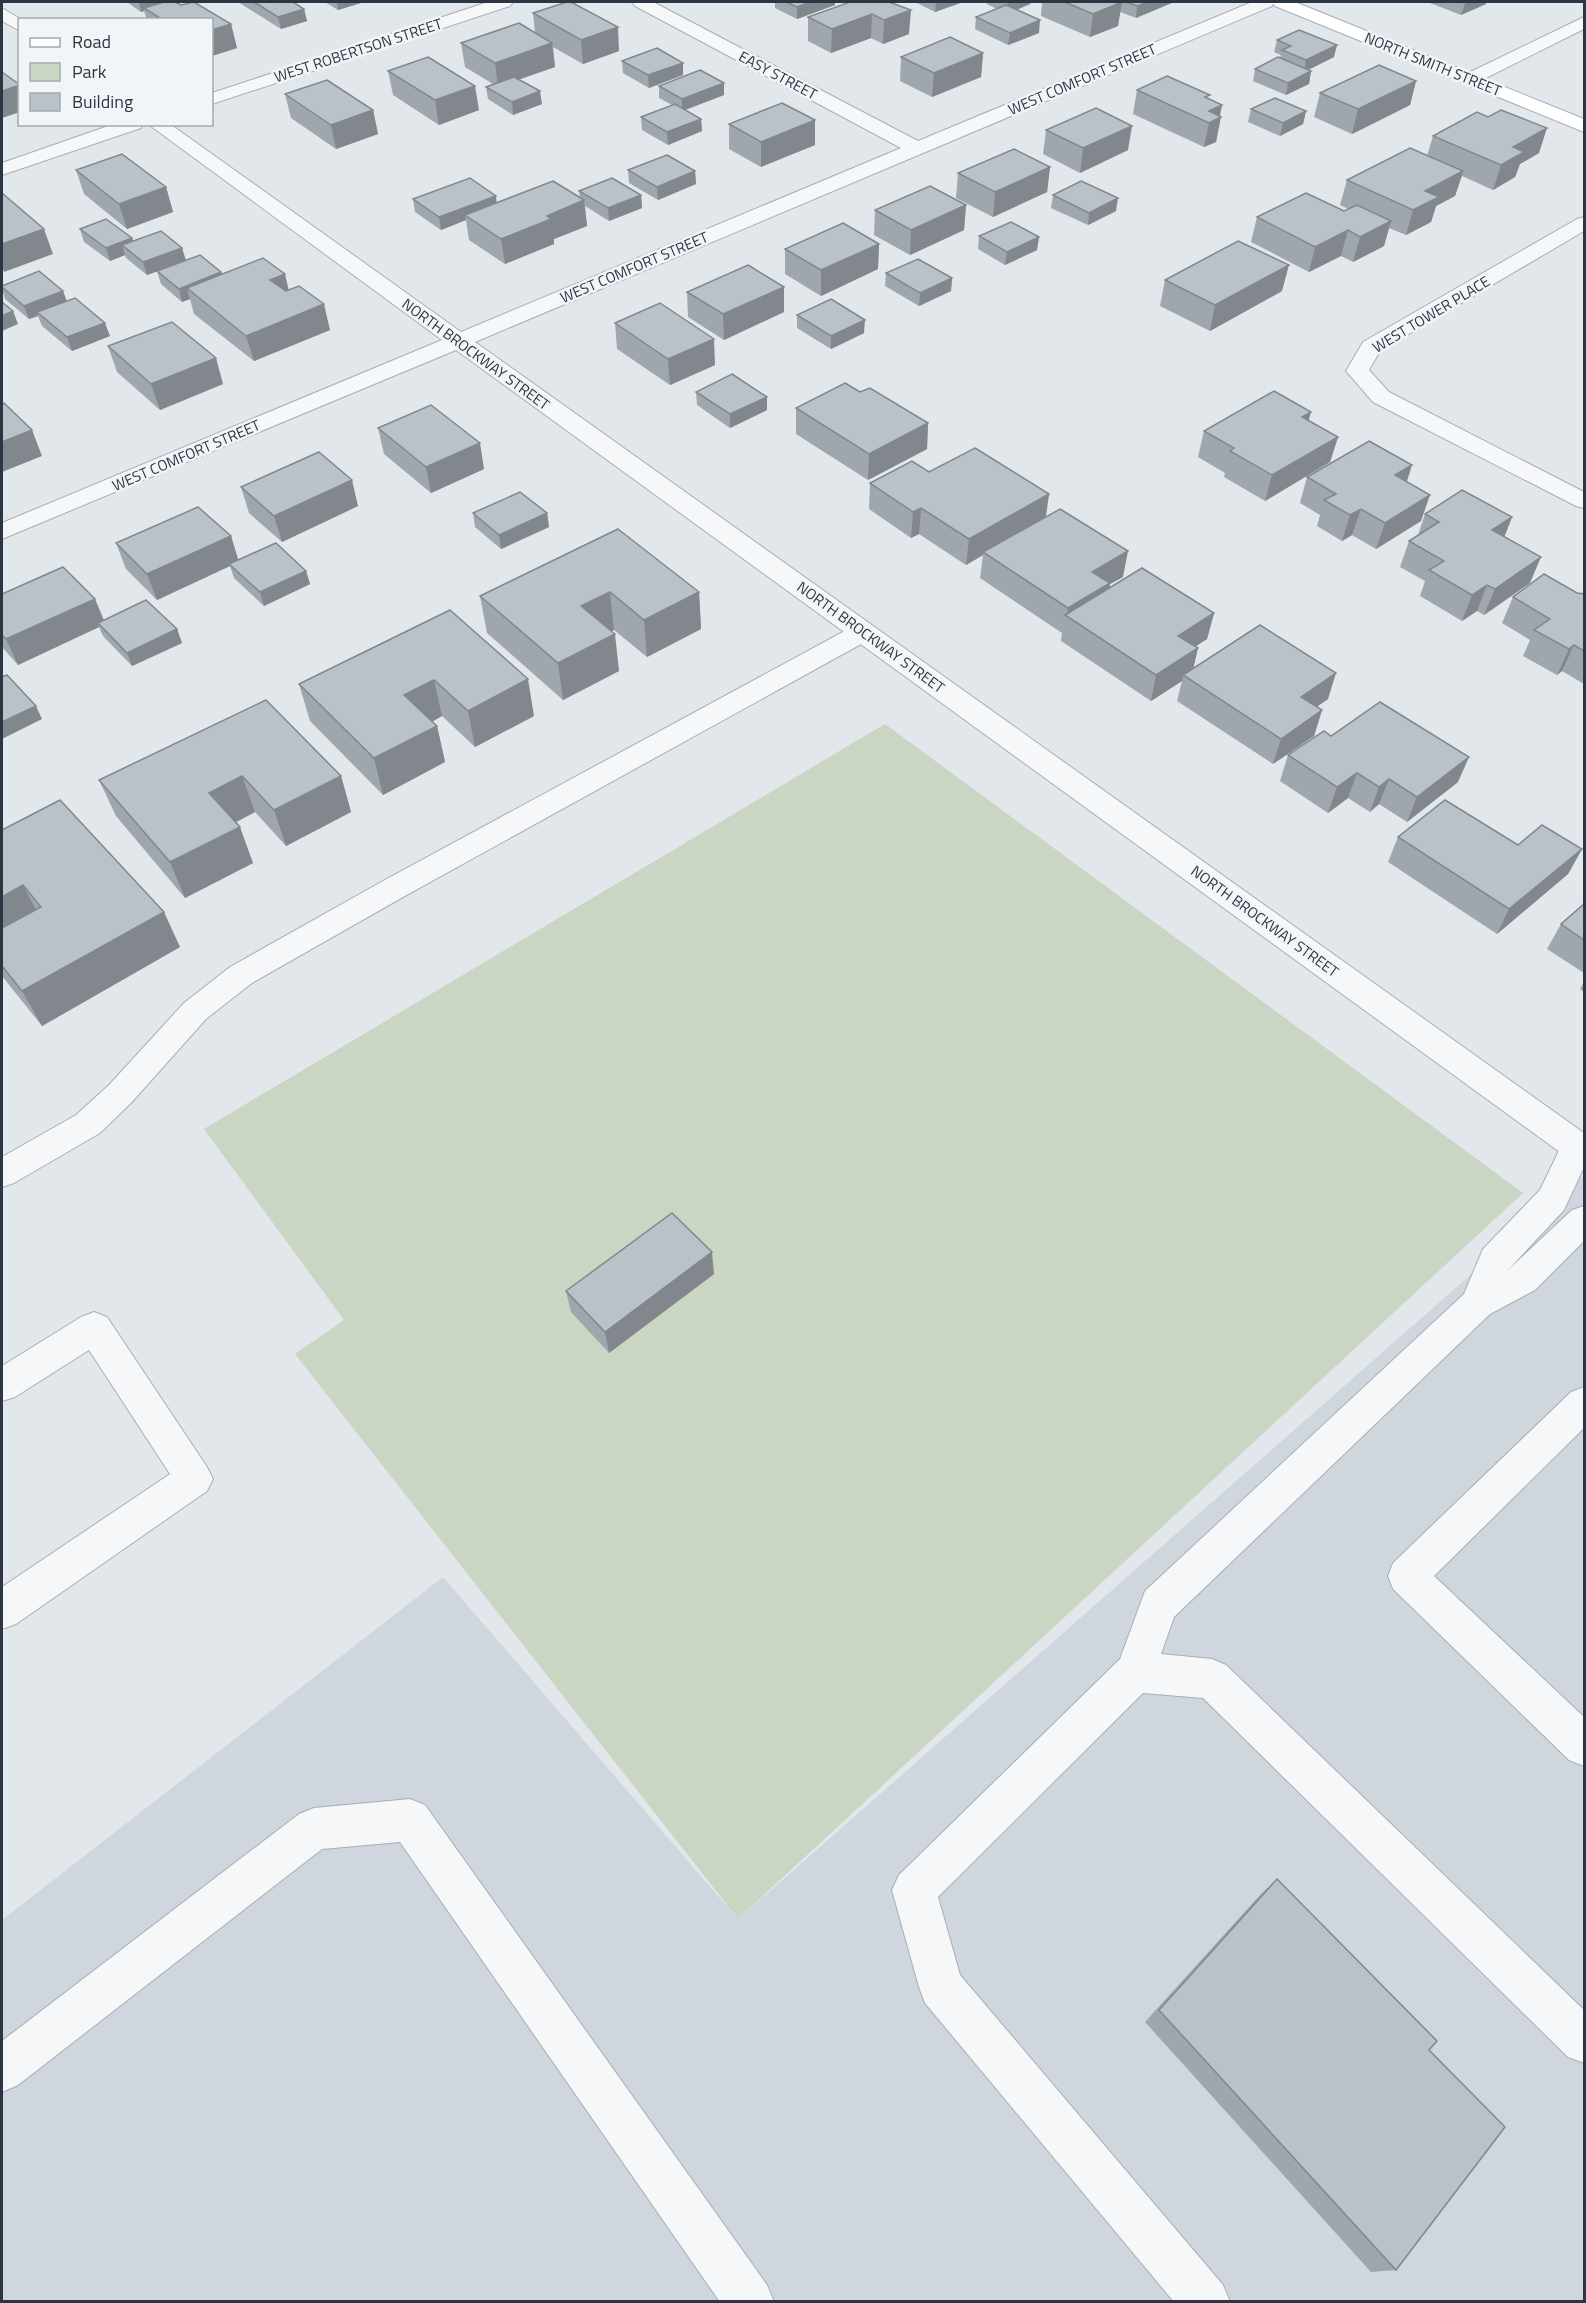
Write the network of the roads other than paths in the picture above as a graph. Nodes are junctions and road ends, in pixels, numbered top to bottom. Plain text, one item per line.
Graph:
1 (504, 2) edge
2 (641, 2) edge
3 (1266, 2) edge
4 (1281, 2) edge
5 (2, 13) edge
6 (1584, 22) edge
7 (18, 25) edge
8 (1470, 79) junction
9 (213, 99) edge
10 (128, 126) edge
11 (160, 126) edge
12 (1584, 126) edge
13 (916, 148) junction
14 (2, 169) edge
15 (1584, 223) edge
16 (457, 341) junction
17 (1584, 501) edge
18 (2, 532) edge
19 (863, 632) junction
20 (1581, 1148) edge
21 (2, 1173) edge
22 (1584, 1220) edge
23 (1478, 1302) junction
24 (2, 1385) edge
25 (1584, 1404) edge
26 (2, 1610) edge
27 (1135, 1672) junction
28 (1584, 1745) edge
29 (1584, 2041) edge
30 (2, 2069) edge
31 (750, 2301) edge
32 (1206, 2301) edge

1 - 9 street, WEST ROBERTSON STREET
2 - 13 street, EASY STREET
3 - 13 street, WEST COMFORT STREET
4 - 8 street, NORTH SMITH STREET
5 - 7 street
6 - 8 street
8 - 12 street, NORTH SMITH STREET
10 - 14 street
11 - 16 street, NORTH BROCKWAY STREET
13 - 16 street, WEST COMFORT STREET
15 - 17 street, WEST TOWER PLACE
16 - 18 street, WEST COMFORT STREET
16 - 19 street, NORTH BROCKWAY STREET
19 - 20 street, NORTH BROCKWAY STREET
19 - 21 street
20 - 23 street
22 - 23 street
23 - 27 street
24 - 26 street
25 - 28 street
27 - 29 street
27 - 32 street
30 - 31 street

